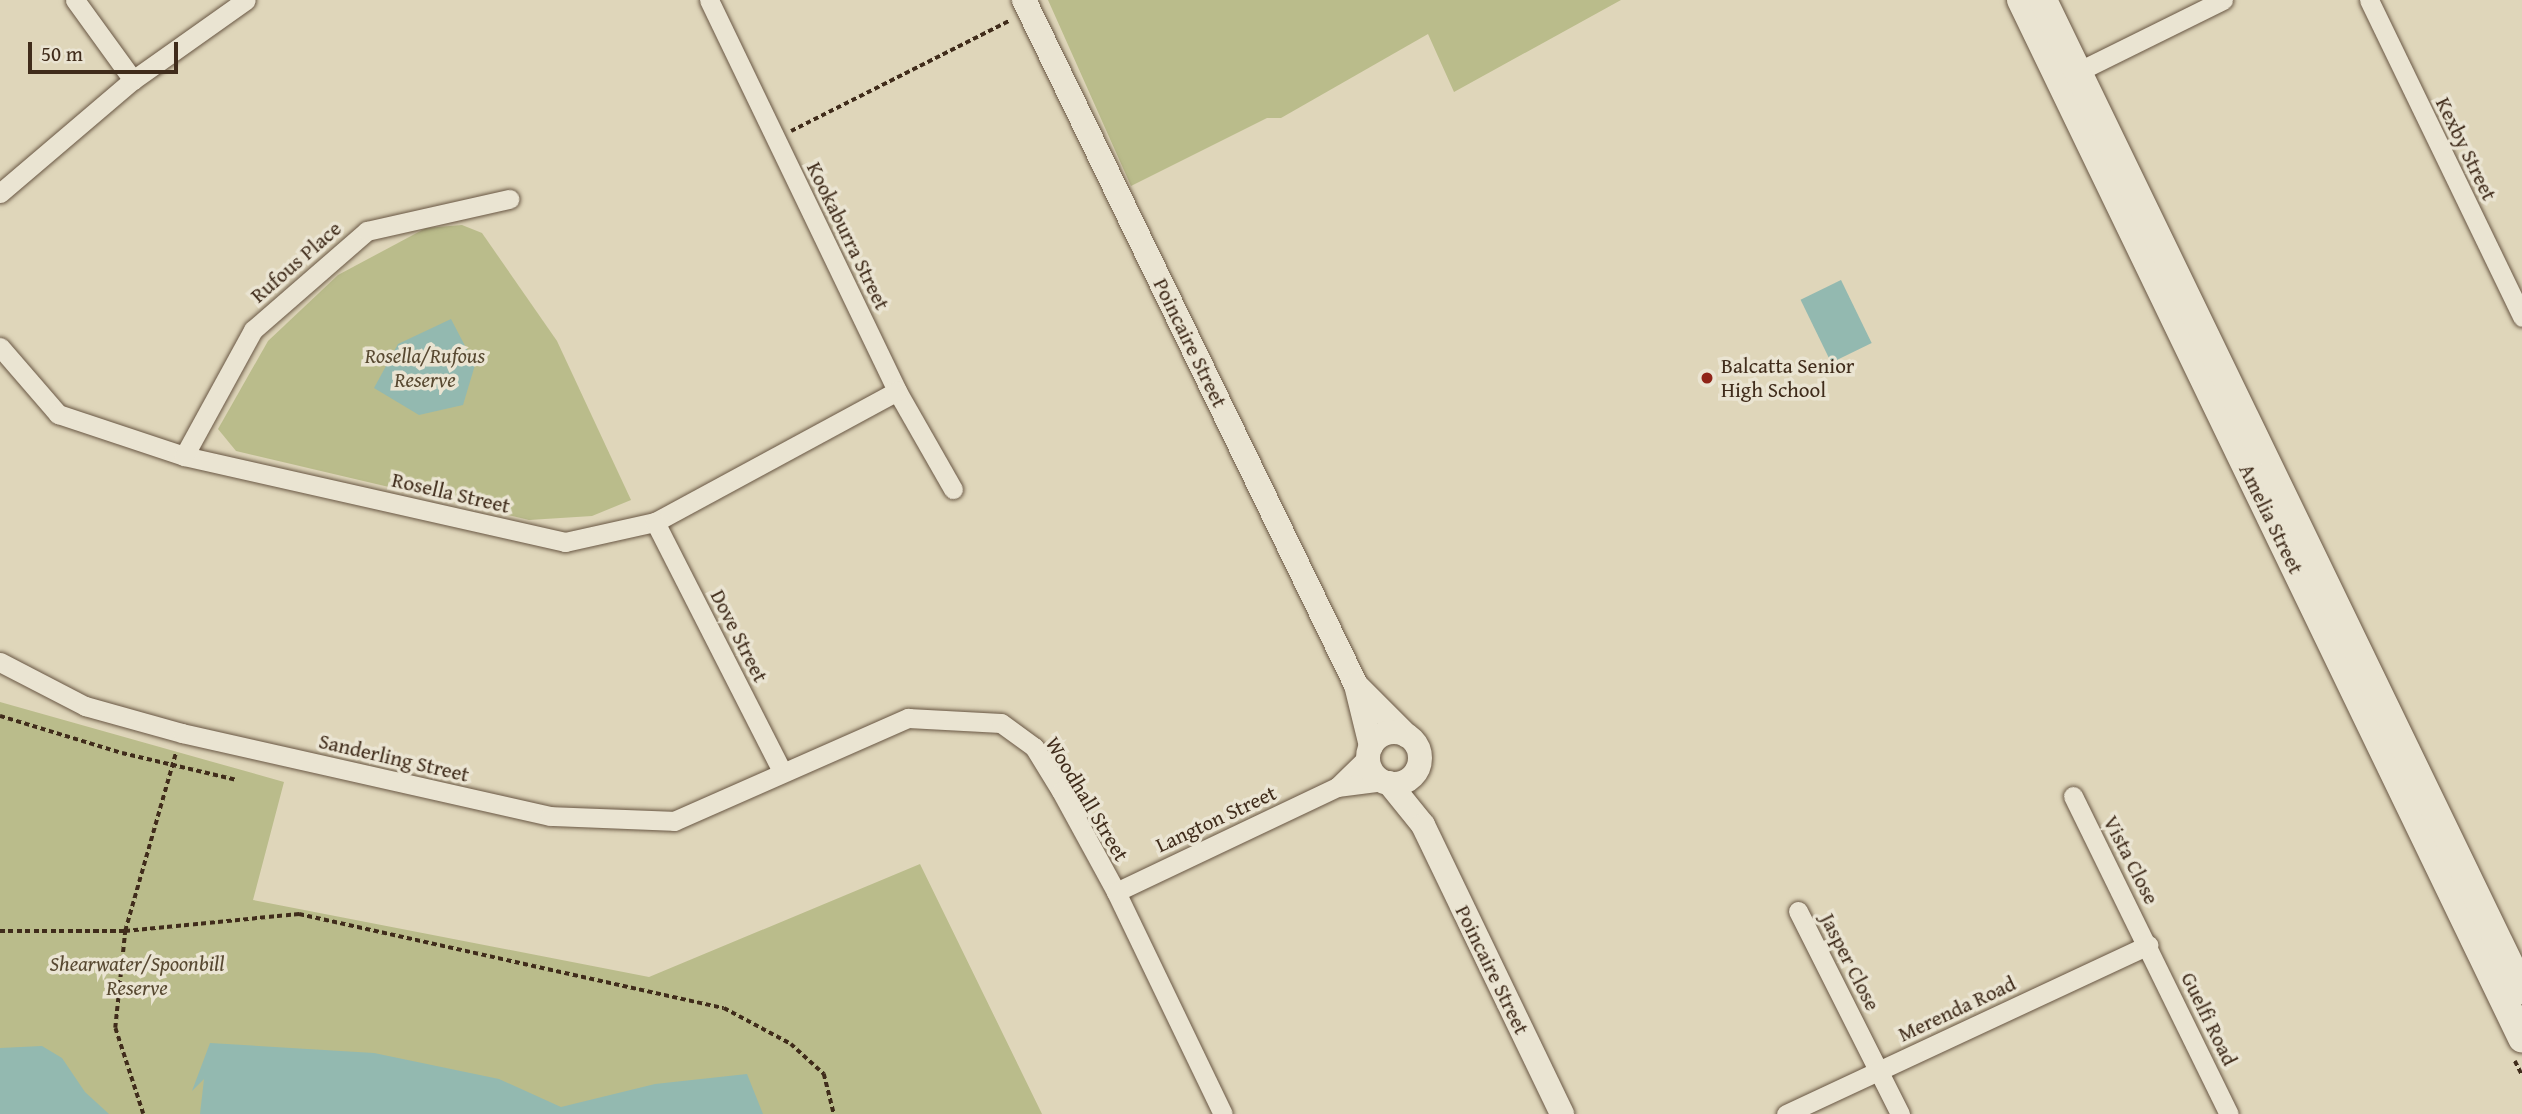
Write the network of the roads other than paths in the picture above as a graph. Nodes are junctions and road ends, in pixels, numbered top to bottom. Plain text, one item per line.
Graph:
1 (75, 0) edge
2 (246, 0) edge
3 (709, 0) edge
4 (2021, 0) edge
5 (2043, 0) edge
6 (2223, 0) edge
7 (2369, 0) edge
8 (1026, 5) edge
9 (2069, 76) junction
10 (132, 80) junction
11 (0, 194) edge
12 (509, 200) dead end
13 (2522, 317) edge
14 (0, 347) edge
15 (897, 391) junction
16 (184, 456) junction
17 (953, 488) dead end
18 (655, 522) junction
19 (0, 662) edge
20 (1356, 685) junction
21 (1406, 735) junction
22 (1370, 751) junction
23 (782, 771) junction
24 (1416, 771) junction
25 (1386, 782) junction
26 (1337, 787) junction
27 (2073, 796) dead end
28 (1423, 825) junction
29 (1116, 892) junction
30 (1798, 911) dead end
31 (2148, 945) junction
32 (2522, 990) edge
33 (2522, 1038) edge
34 (1879, 1071) junction
35 (1223, 1114) edge
36 (1562, 1114) edge
37 (1786, 1114) edge
38 (1900, 1114) edge
39 (2229, 1114) edge

1 - 10 street
2 - 10 street
3 - 15 street, Kookaburra Street
4 - 9 main road, Amelia Street
5 - 9 main road, Amelia Street
6 - 9 street
7 - 13 street, Kexby Street
8 - 20 street, Poincaire Street
9 - 32 main road, Amelia Street
9 - 33 main road, Amelia Street
10 - 11 street
12 - 16 street, Rufous Place
14 - 16 street, Rosella Street
15 - 17 street, Kookaburra Street
15 - 18 street, Rosella Street
16 - 18 street, Rosella Street
18 - 23 street, Dove Street
19 - 23 street, Sanderling Street
20 - 21 street, Poincaire Street
20 - 22 street, Poincaire Street
21 - 22 street
21 - 24 street
22 - 25 street
22 - 26 street, Langton Street
23 - 29 street, Woodhall Street
24 - 25 street
24 - 28 street, Poincaire Street
25 - 26 street, Langton Street
25 - 28 street, Poincaire Street
26 - 29 street, Langton Street
27 - 31 street, Vista Close
28 - 36 street, Poincaire Street
29 - 35 street, Woodhall Street
30 - 34 street, Jasper Close
31 - 34 street, Merenda Road
31 - 39 street, Guelfi Road
34 - 37 street, Merenda Road
34 - 38 street, Jasper Close

